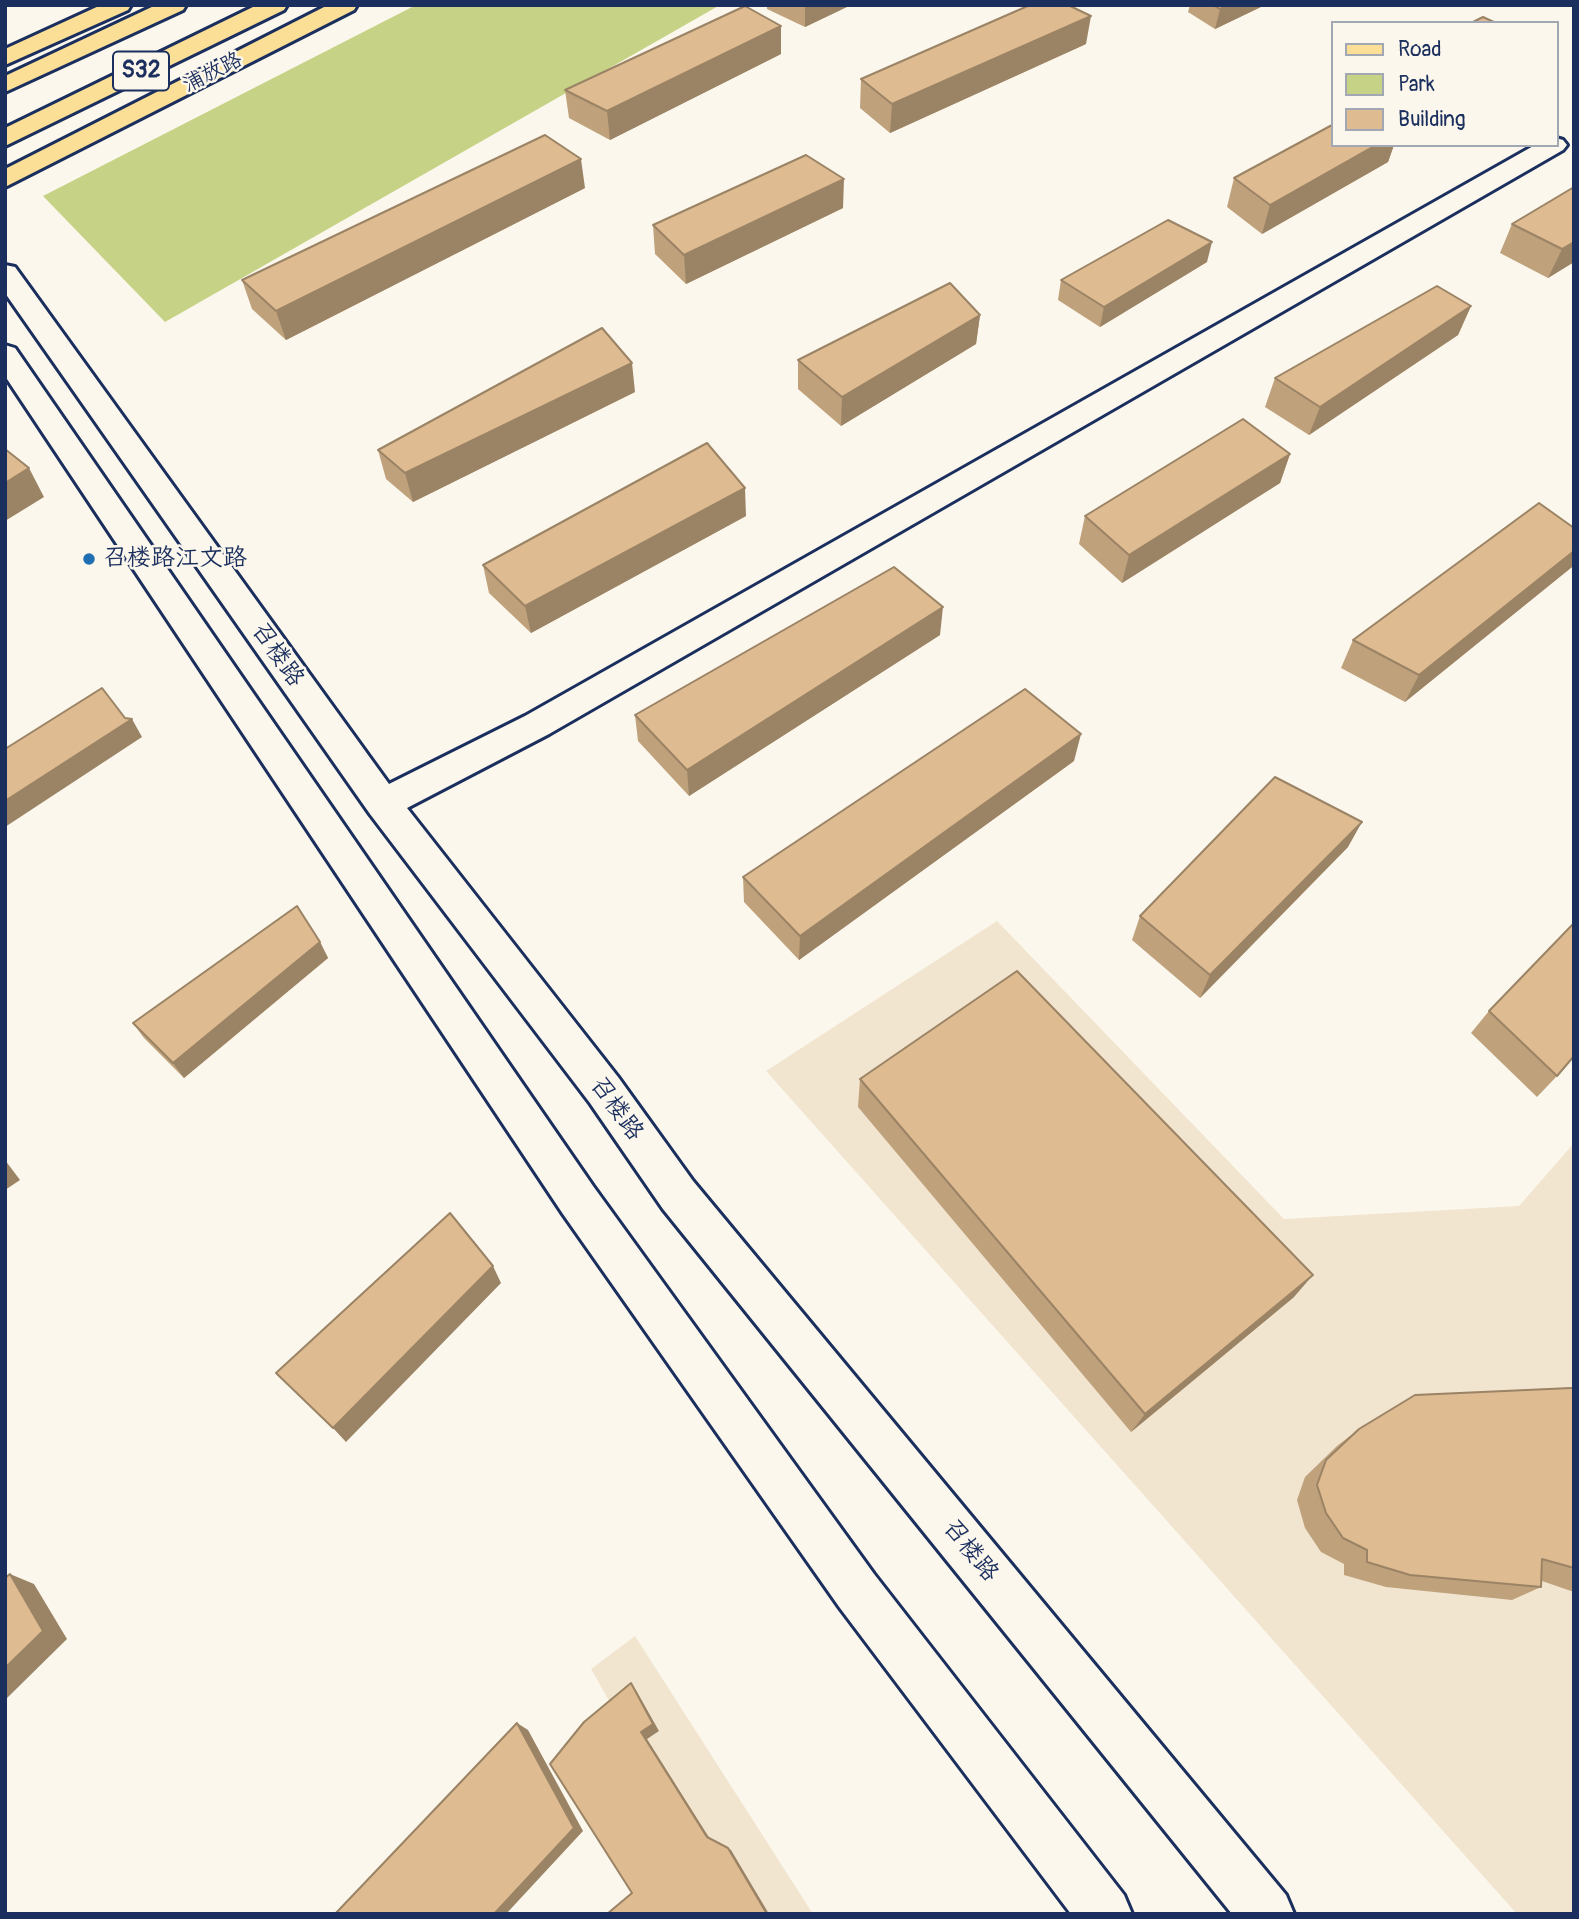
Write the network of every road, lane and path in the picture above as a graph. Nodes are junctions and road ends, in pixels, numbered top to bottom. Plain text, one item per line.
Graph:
1 (120, 5) edge
2 (175, 5) edge
3 (276, 5) edge
4 (346, 5) edge
5 (5, 58) edge
6 (5, 85) edge
7 (1574, 134) edge
8 (5, 138) edge
9 (1558, 143) edge
10 (1551, 147) edge
11 (5, 179) edge
12 (5, 273) edge
13 (5, 354) edge
14 (383, 804) junction
15 (1105, 1914) edge
16 (1267, 1914) edge

1 - 5 main road
2 - 6 main road, S32
3 - 8 main road, S32
4 - 11 main road, 浦放路
7 - 9 street
10 - 14 street
12 - 14 street, 召楼路
13 - 15 street
14 - 16 street, 召楼路

